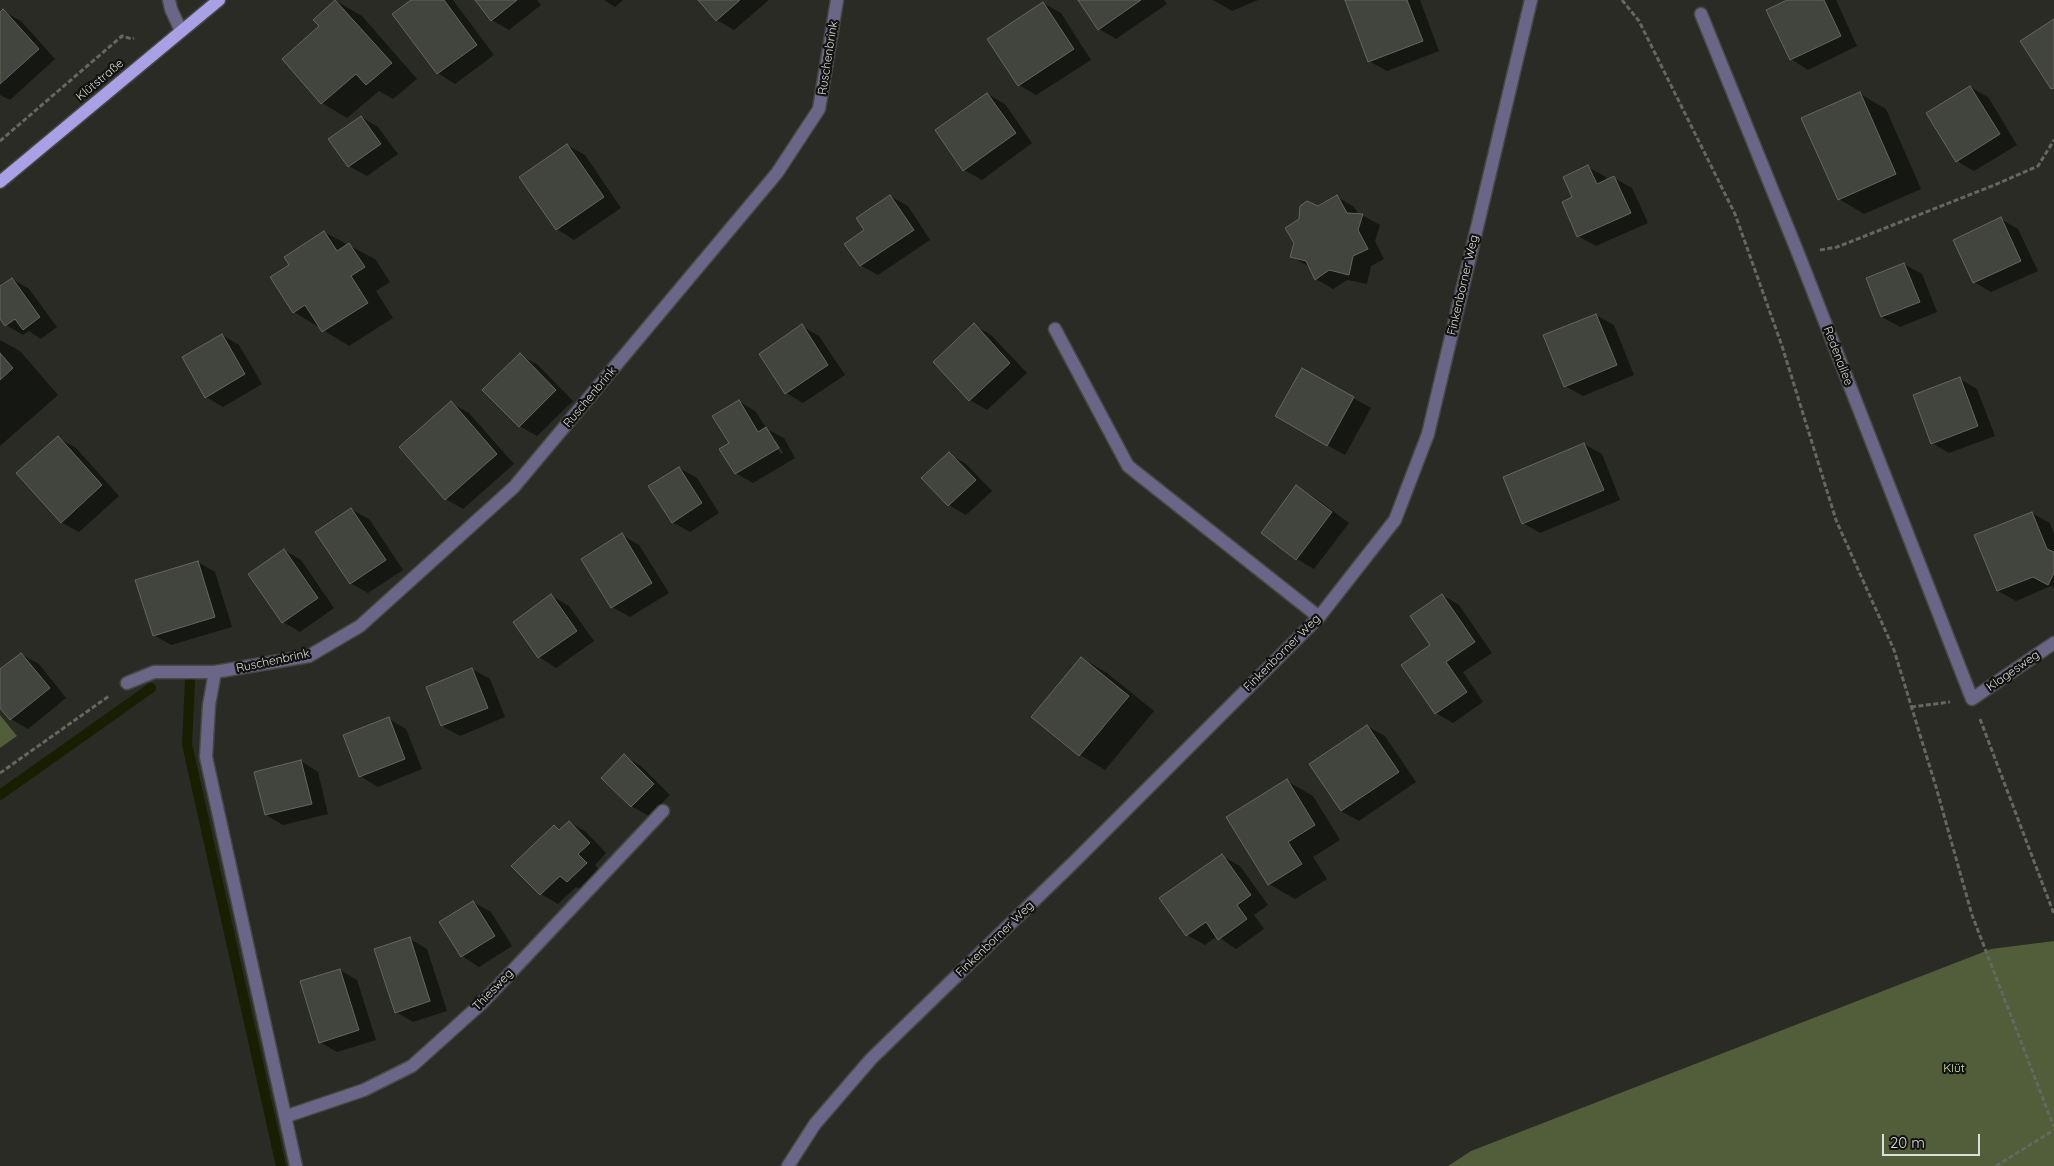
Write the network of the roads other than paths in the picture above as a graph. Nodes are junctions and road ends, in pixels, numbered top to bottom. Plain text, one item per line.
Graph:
1 (169, 0) edge
2 (219, 0) edge
3 (837, 0) edge
4 (1531, 0) edge
5 (1701, 14) dead end
6 (181, 30) junction
7 (0, 182) edge
8 (1054, 329) dead end
9 (1319, 618) junction
10 (2054, 643) edge
11 (216, 672) junction
12 (127, 683) road end
13 (1972, 699) joint
14 (663, 811) dead end
15 (287, 1116) junction
16 (296, 1166) edge
17 (788, 1166) edge

1 - 6 street
2 - 6 main road, Klütstraße
3 - 11 street, Ruschenbrink
4 - 9 street, Finkenborner Weg
5 - 13 street, Redenallee
6 - 7 main road, Klütstraße
8 - 9 street
9 - 17 street, Finkenborner Weg
10 - 13 street, Klagesweg
11 - 12 street, Ruschenbrink
11 - 15 street
14 - 15 street, Thiesweg
15 - 16 street

